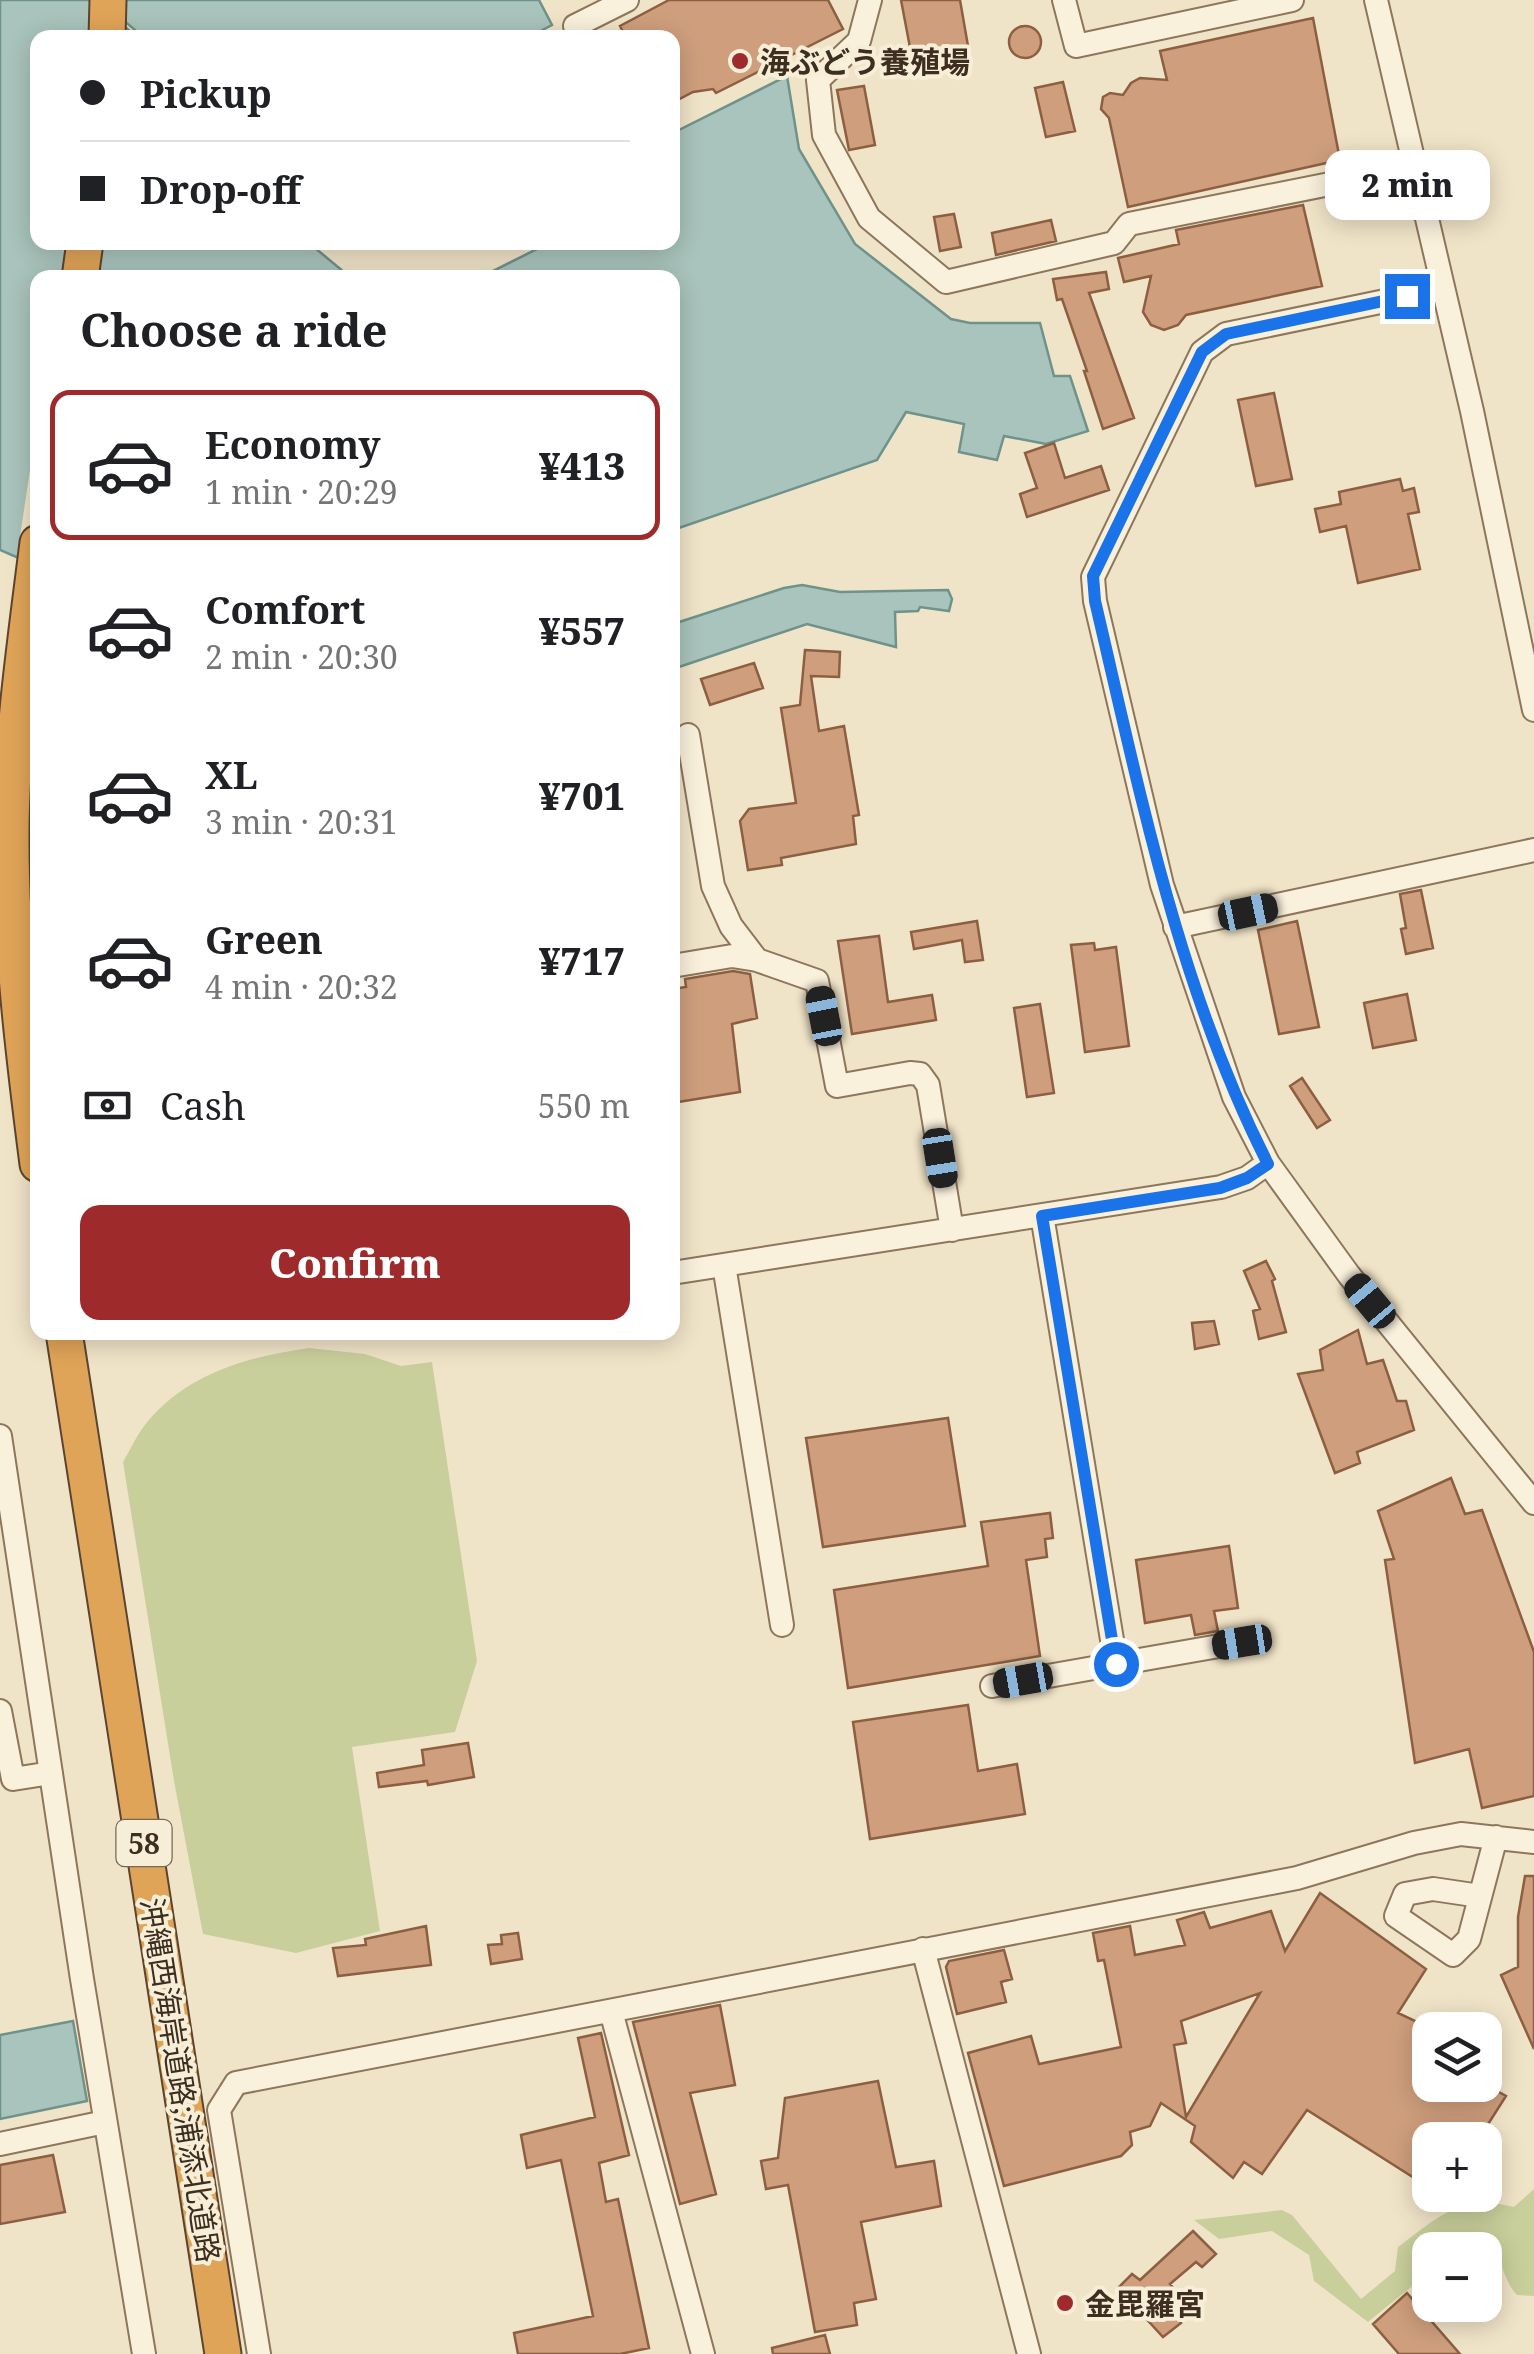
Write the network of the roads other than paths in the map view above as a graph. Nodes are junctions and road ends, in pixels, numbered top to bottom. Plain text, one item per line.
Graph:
1 (108, 0) edge
2 (627, 0) edge
3 (870, 0) edge
4 (1064, 0) edge
5 (1292, 0) edge
6 (1376, 0) edge
7 (575, 26) dead end
8 (106, 30) edge
9 (1415, 166) junction
10 (1443, 289) junction
11 (30, 620) edge
12 (1534, 710) edge
13 (688, 735) dead end
14 (1534, 850) edge
15 (1176, 926) junction
16 (757, 960) junction
17 (680, 965) edge
18 (30, 1104) edge
19 (1268, 1164) junction
20 (1042, 1216) junction
21 (952, 1230) junction
22 (724, 1266) junction
23 (680, 1273) edge
24 (65, 1340) edge
25 (0, 1436) edge
26 (1534, 1503) edge
27 (782, 1626) dead end
28 (1242, 1642) dead end
29 (1116, 1664) junction
30 (992, 1686) dead end
31 (0, 1711) edge
32 (51, 1773) junction
33 (1496, 1837) junction
34 (1534, 1842) edge
35 (1480, 1896) dead end
36 (922, 1949) junction
37 (611, 2012) junction
38 (104, 2122) junction
39 (0, 2144) edge
40 (144, 2354) edge
41 (224, 2354) edge
42 (259, 2354) edge
43 (703, 2354) edge
44 (1029, 2354) edge

1 - 8 highway
2 - 7 street
3 - 9 street
4 - 5 street
6 - 9 street
9 - 10 street
10 - 12 street
10 - 15 street
11 - 18 highway
13 - 16 street
14 - 15 street
15 - 19 street
16 - 17 street
16 - 21 street
19 - 20 street
19 - 26 street
20 - 21 street
20 - 29 street
21 - 22 street
22 - 23 street
22 - 27 street
24 - 41 highway, 沖縄西海岸道路;浦添北道路 / 58
25 - 32 street
28 - 29 street
29 - 30 street
31 - 32 street
32 - 38 street
33 - 34 street
33 - 35 street
33 - 36 street
36 - 37 street
36 - 44 street
37 - 42 street
37 - 43 street
38 - 39 street
38 - 40 street

